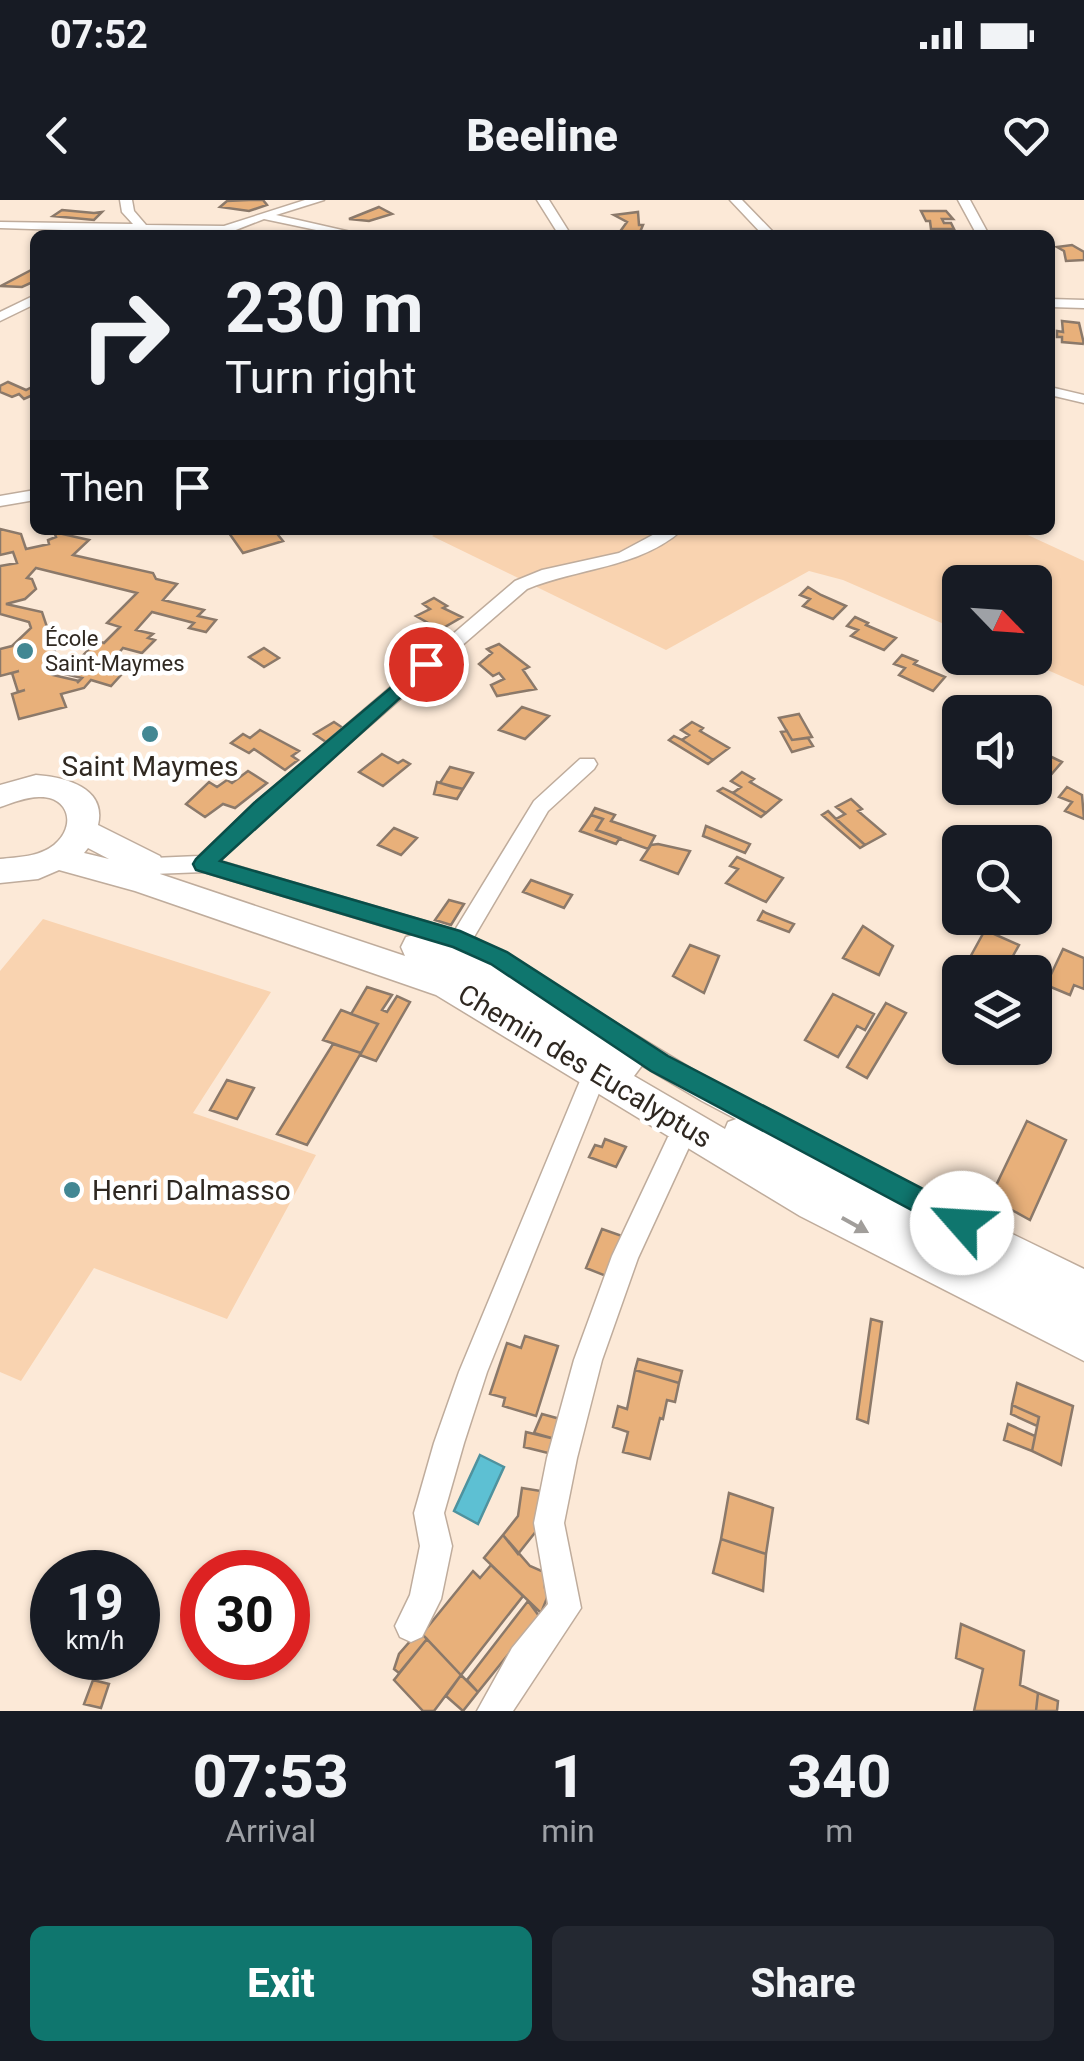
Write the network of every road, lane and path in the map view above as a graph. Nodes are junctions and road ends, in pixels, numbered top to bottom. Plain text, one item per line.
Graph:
1 (126, 200) edge
2 (318, 200) edge
3 (543, 200) edge
4 (736, 200) edge
5 (964, 200) edge
6 (278, 207) edge
7 (261, 216) junction
8 (305, 223) junction
9 (0, 226) edge
10 (144, 229) junction
11 (150, 230) edge
12 (226, 230) edge
13 (336, 230) edge
14 (561, 230) edge
15 (765, 230) edge
16 (980, 230) edge
17 (30, 302) edge
18 (1055, 303) edge
19 (1084, 304) edge
20 (0, 317) edge
21 (1055, 392) edge
22 (1084, 399) edge
23 (30, 496) edge
24 (0, 501) edge
25 (665, 535) edge
26 (587, 764) dead end
27 (1, 795) edge
28 (84, 832) junction
29 (58, 858) junction
30 (204, 864) junction
31 (152, 866) junction
32 (0, 871) edge
33 (460, 940) junction
34 (588, 1088) dead end
35 (676, 1144) dead end
36 (1084, 1283) edge
37 (1084, 1308) edge
38 (1084, 1339) edge
39 (411, 1626) dead end
40 (494, 1711) edge

1 - 10 street
2 - 6 street
3 - 14 street
4 - 15 street
5 - 16 street
6 - 7 street
6 - 8 street
7 - 8 street
7 - 12 street
8 - 13 street
9 - 10 street
10 - 11 street
17 - 20 street
18 - 19 street
21 - 22 street
23 - 24 street
25 - 30 street
26 - 33 street
27 - 28 main road
28 - 29 main road
28 - 31 main road, Chemin des Eucalyptus
29 - 32 main road
29 -> 38 main road, Chemin des Eucalyptus
30 - 31 street, Chemin des Eucalyptus
30 - 33 street, Chemin des Eucalyptus
31 - 37 main road, Chemin des Eucalyptus
33 - 36 street, Chemin des Eucalyptus
34 - 39 street
35 - 40 street

